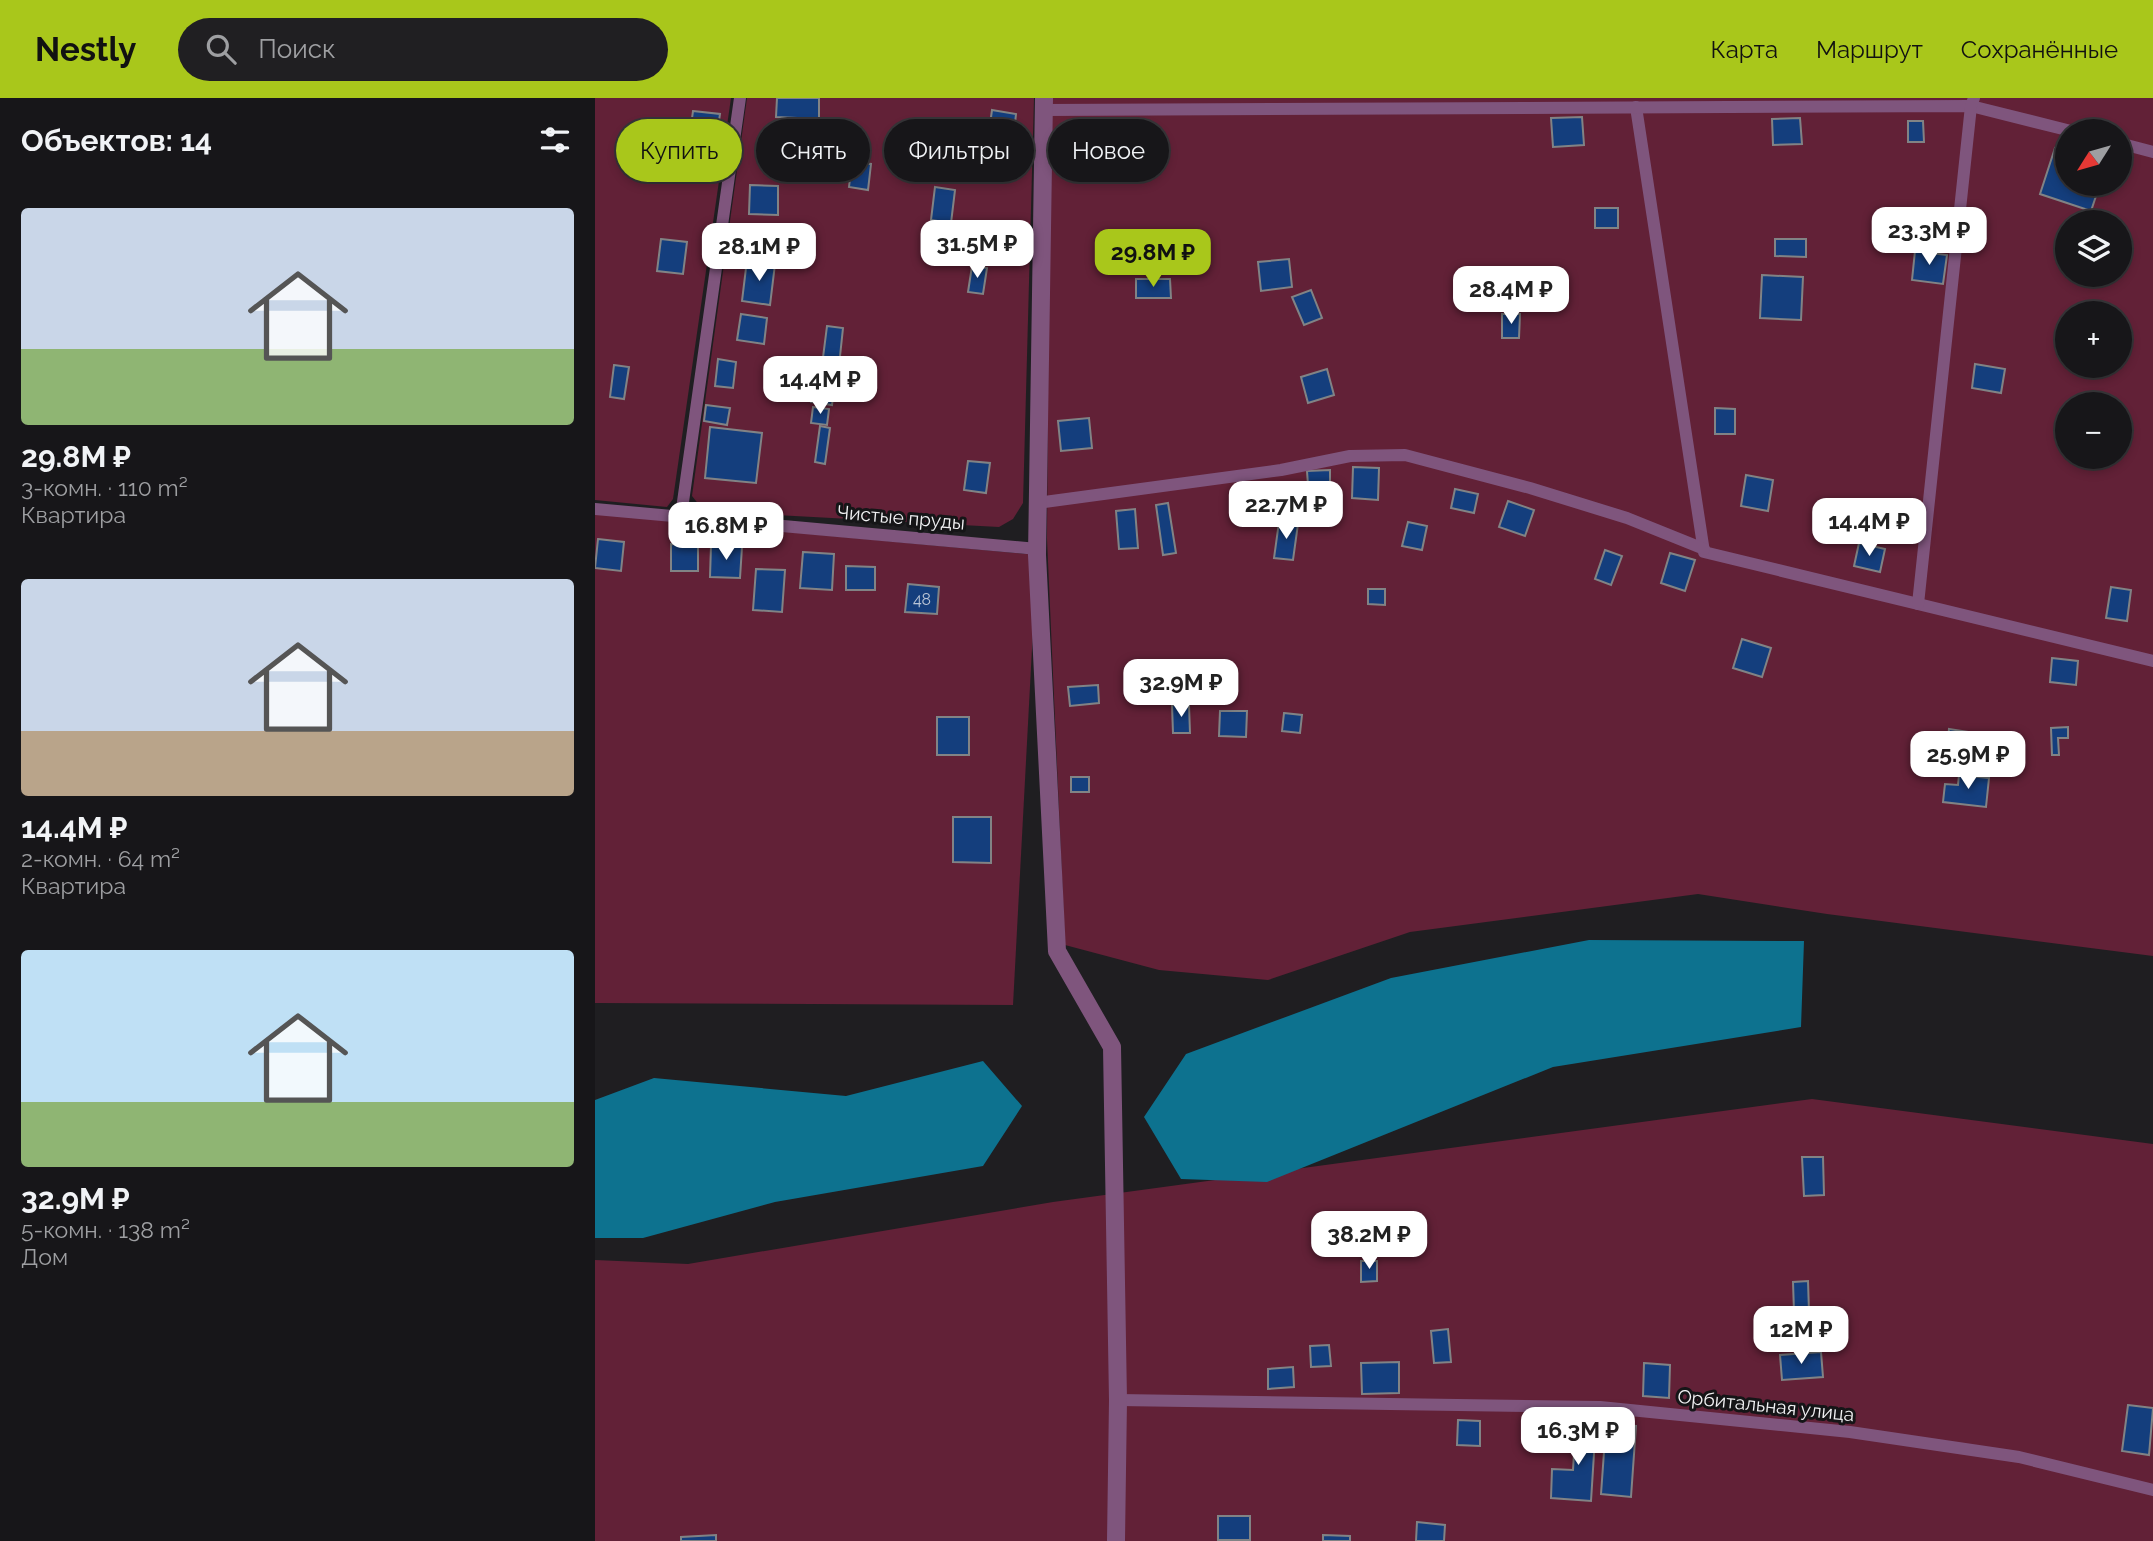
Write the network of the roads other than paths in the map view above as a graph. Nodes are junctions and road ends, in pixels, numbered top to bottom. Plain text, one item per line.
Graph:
1 (740, 98) edge
2 (1973, 102) edge
3 (1044, 104) edge
4 (1636, 107) junction
5 (2055, 126) edge
6 (2132, 146) edge
7 (2153, 152) edge
8 (1037, 503) junction
9 (595, 509) edge
10 (681, 516) junction
11 (1037, 549) junction
12 (1704, 549) junction
13 (1918, 604) junction
14 (2153, 661) edge
15 (1118, 1399) junction
16 (2153, 1490) edge
17 (1117, 1541) edge

1 - 10 lane
2 - 4 lane
2 - 5 lane
2 - 13 lane
3 - 4 lane
3 - 8 street
4 - 12 lane
6 - 7 lane
8 - 11 street
8 - 12 lane
9 - 10 lane, Чистые пруды
10 - 11 lane, Чистые пруды
11 - 15 street
12 - 13 lane
13 - 14 lane
15 - 16 lane, Орбитальная улица
15 - 17 street

